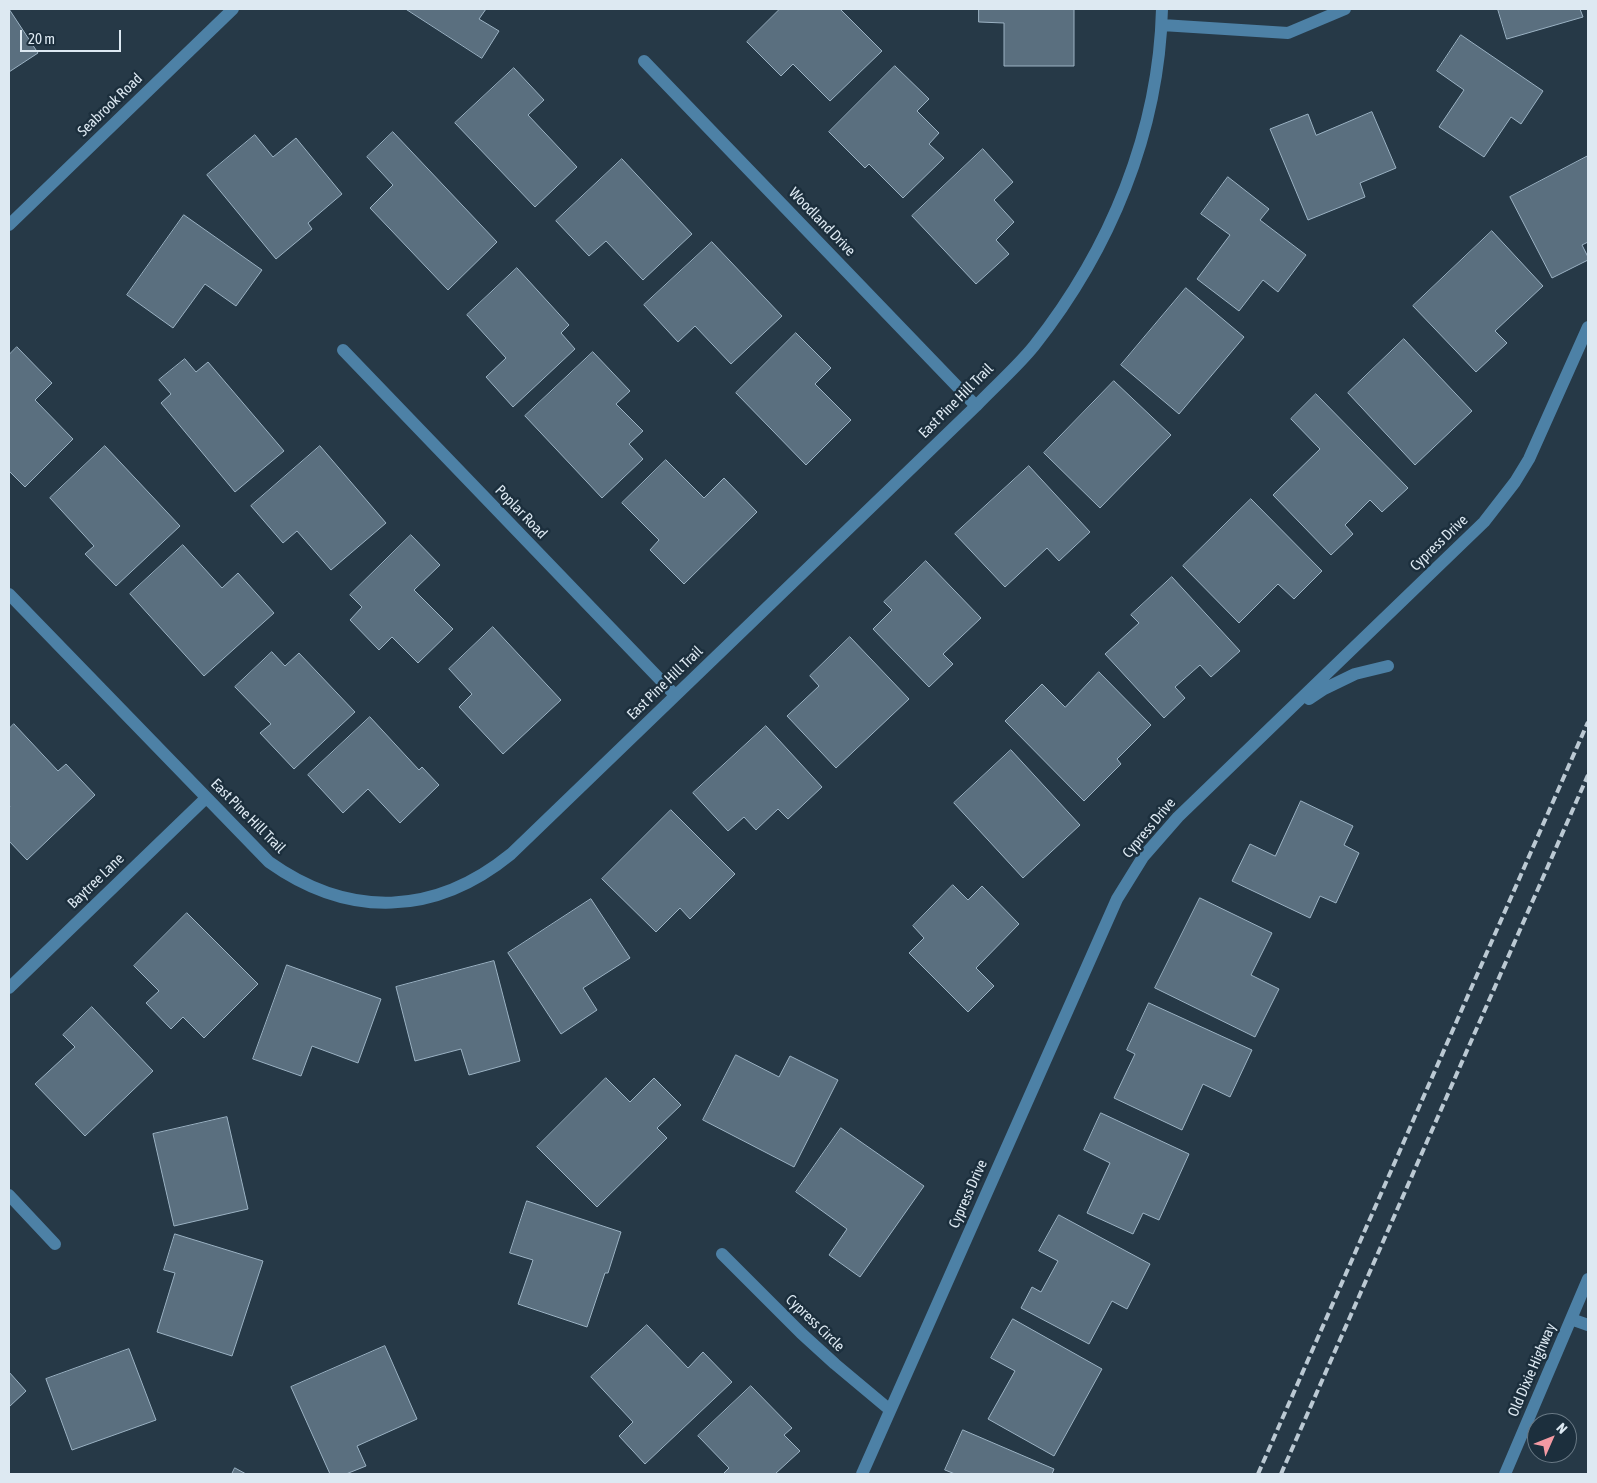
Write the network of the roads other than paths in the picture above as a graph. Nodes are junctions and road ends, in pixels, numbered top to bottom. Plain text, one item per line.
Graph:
1 (233, 9) edge
2 (1162, 9) edge
3 (1344, 9) edge
4 (1162, 25) junction
5 (644, 61) dead end
6 (9, 225) edge
7 (1588, 327) edge
8 (343, 350) dead end
9 (976, 406) junction
10 (9, 594) edge
11 (1388, 666) dead end
12 (675, 695) junction
13 (1280, 718) junction
14 (206, 798) junction
15 (9, 988) edge
16 (9, 1195) edge
17 (56, 1244) dead end
18 (722, 1254) dead end
19 (1588, 1279) edge
20 (1571, 1319) junction
21 (1588, 1325) edge
22 (890, 1410) junction
23 (862, 1474) edge
24 (1505, 1474) edge

1 - 6 street, Seabrook Road
2 - 4 street, East Pine Hill Trail
3 - 4 street
4 - 9 street, East Pine Hill Trail
5 - 9 street, Woodland Drive
7 - 13 street, Cypress Drive
8 - 12 street, Poplar Road
9 - 12 street, East Pine Hill Trail
10 - 14 street, East Pine Hill Trail
11 - 13 street
12 - 14 street, East Pine Hill Trail
13 - 22 street, Cypress Drive
14 - 15 street, Baytree Lane
16 - 17 street
18 - 22 street, Cypress Circle
19 - 20 street, Old Dixie Highway
20 - 21 street
20 - 24 street, Old Dixie Highway
22 - 23 street, Cypress Drive

